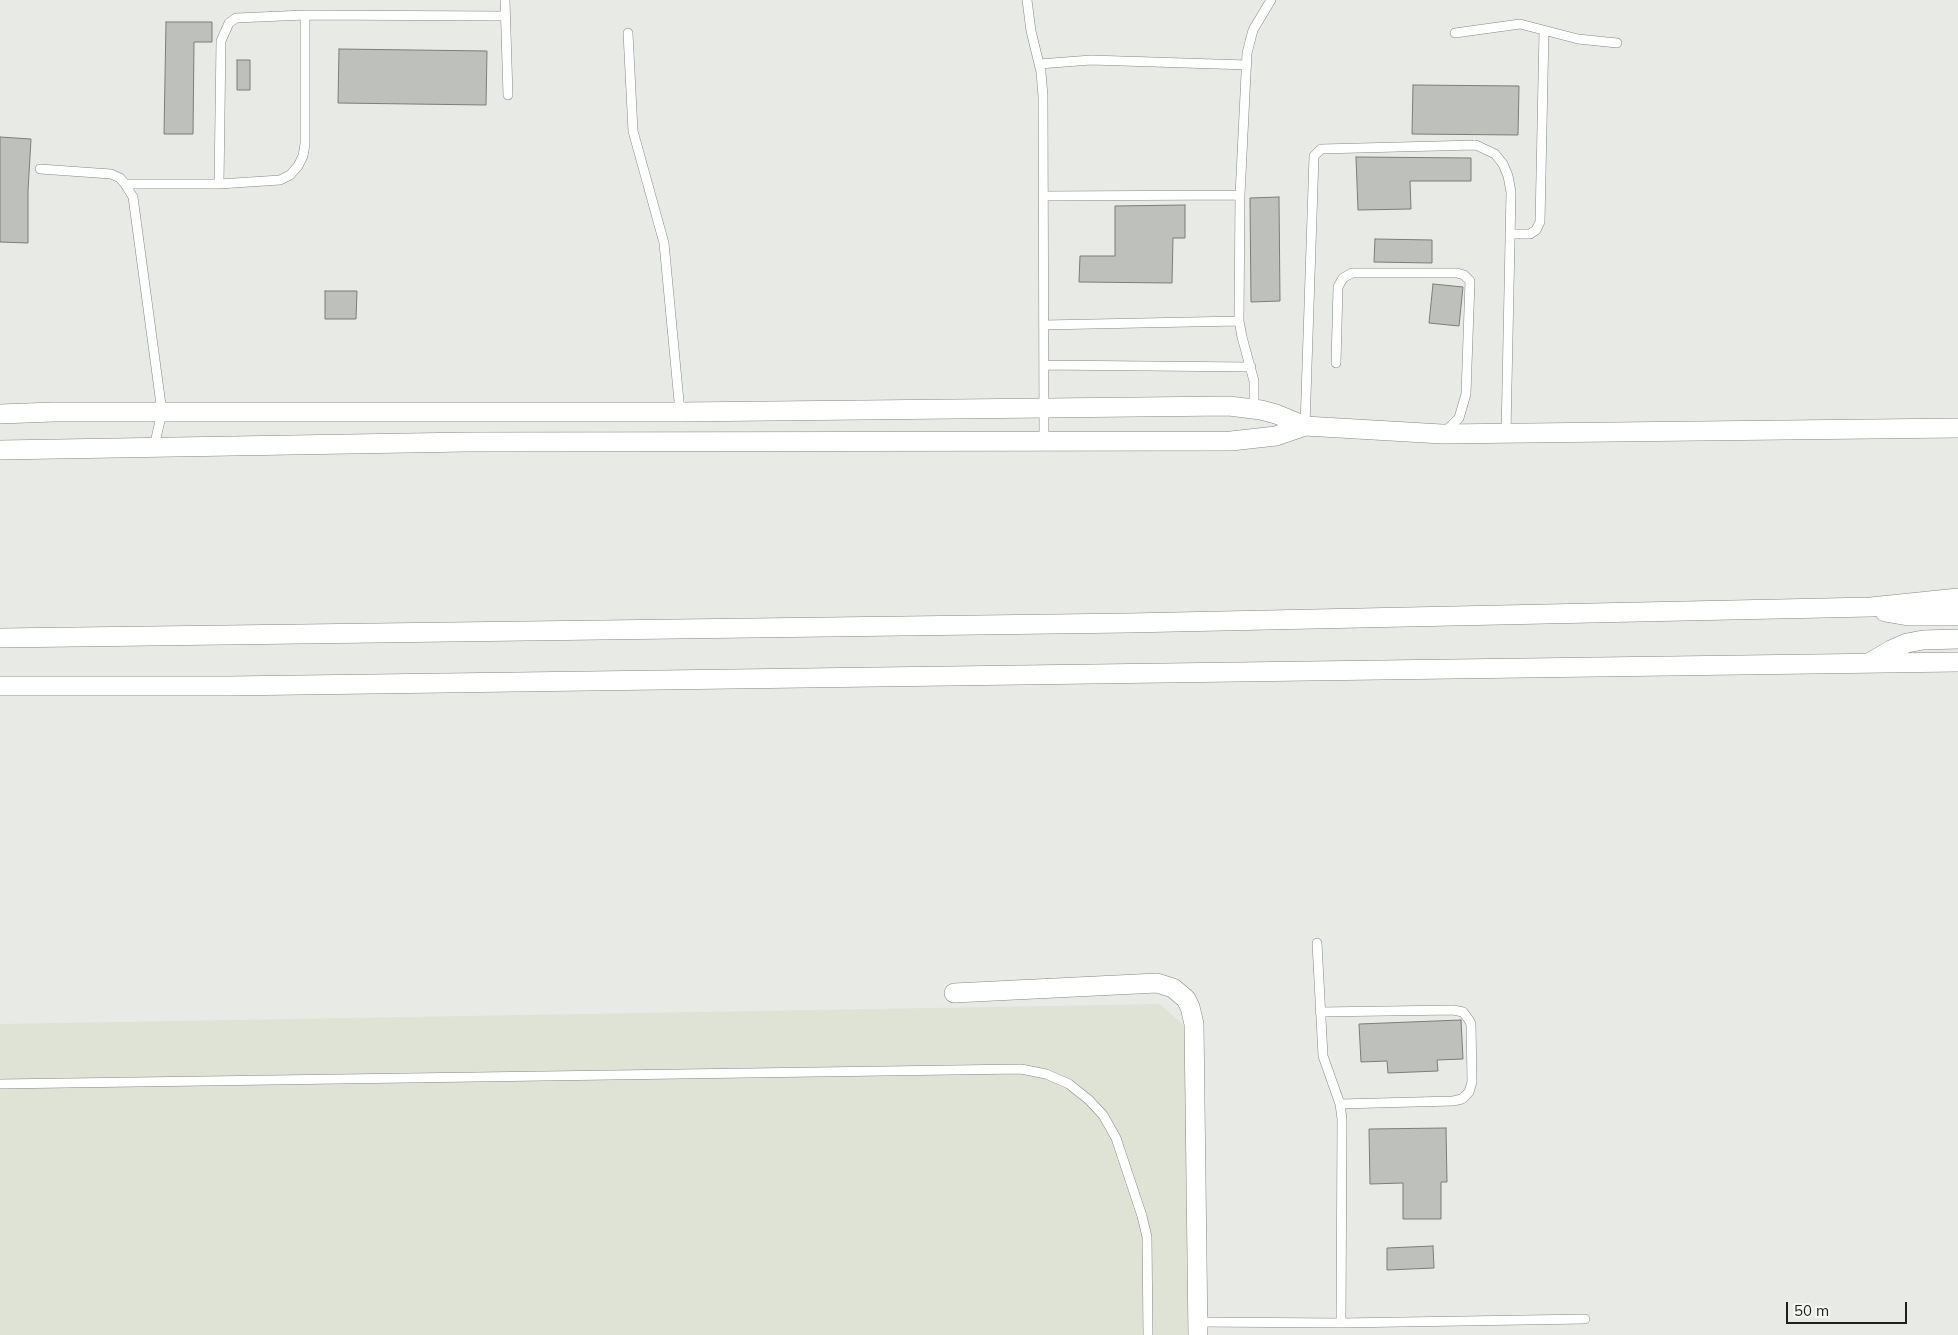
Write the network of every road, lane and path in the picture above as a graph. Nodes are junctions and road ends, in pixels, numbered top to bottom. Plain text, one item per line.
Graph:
1 (505, 0) edge
2 (1027, 0) edge
3 (1271, 0) edge
4 (305, 16) junction
5 (505, 16) junction
6 (1544, 31) junction
7 (628, 33) dead end
8 (1454, 33) dead end
9 (1617, 43) dead end
10 (1039, 64) junction
11 (1247, 65) junction
12 (508, 94) dead end
13 (40, 169) dead end
14 (126, 184) junction
15 (219, 184) junction
16 (1240, 195) junction
17 (1043, 196) junction
18 (1510, 234) junction
19 (1239, 321) junction
20 (1044, 325) junction
21 (1336, 363) dead end
22 (1044, 365) junction
23 (1251, 367) junction
24 (1044, 407) junction
25 (1254, 408) junction
26 (162, 412) junction
27 (680, 412) junction
28 (0, 414) edge
29 (1305, 426) junction
30 (1958, 428) edge
31 (1442, 434) junction
32 (1506, 434) junction
33 (1044, 440) junction
34 (154, 447) junction
35 (0, 450) edge
36 (1958, 598) edge
37 (1871, 607) junction
38 (1958, 616) edge
39 (0, 638) edge
40 (1958, 639) edge
41 (1958, 662) edge
42 (1868, 664) junction
43 (0, 686) edge
44 (1317, 943) dead end
45 (954, 994) dead end
46 (1320, 1012) junction
47 (0, 1084) edge
48 (1340, 1104) junction
49 (1586, 1319) dead end
50 (1341, 1323) junction
51 (1198, 1328) edge
52 (1148, 1335) edge

1 - 5 lane
2 - 10 lane
3 - 11 lane
4 - 5 lane
4 - 15 lane
4 - 15 lane
5 - 12 lane
6 - 8 lane
6 - 9 lane
6 - 18 lane
7 - 27 lane
10 - 11 lane
10 - 17 lane
11 - 16 lane
13 - 14 lane
14 - 15 lane
14 - 26 lane
16 - 17 lane
16 - 19 lane
17 - 20 lane
18 - 29 lane
18 - 32 lane
19 - 20 lane
19 - 23 lane
20 - 22 lane
21 - 31 lane
22 - 23 lane
22 - 24 lane
23 - 25 lane
24 - 25 street
24 - 27 street
24 - 33 lane
25 - 29 street
26 - 27 street
26 - 28 street
26 - 34 lane
29 - 31 street
29 - 33 street
30 - 32 street
31 - 32 street
33 - 34 street
34 - 35 street
36 - 37 street
37 - 38 street
37 - 39 street
40 - 42 street
41 - 42 street
42 - 43 street
44 - 46 lane
45 - 51 street
46 - 48 lane
46 - 48 lane
47 - 52 lane
48 - 50 lane
49 - 50 lane
50 - 51 lane

